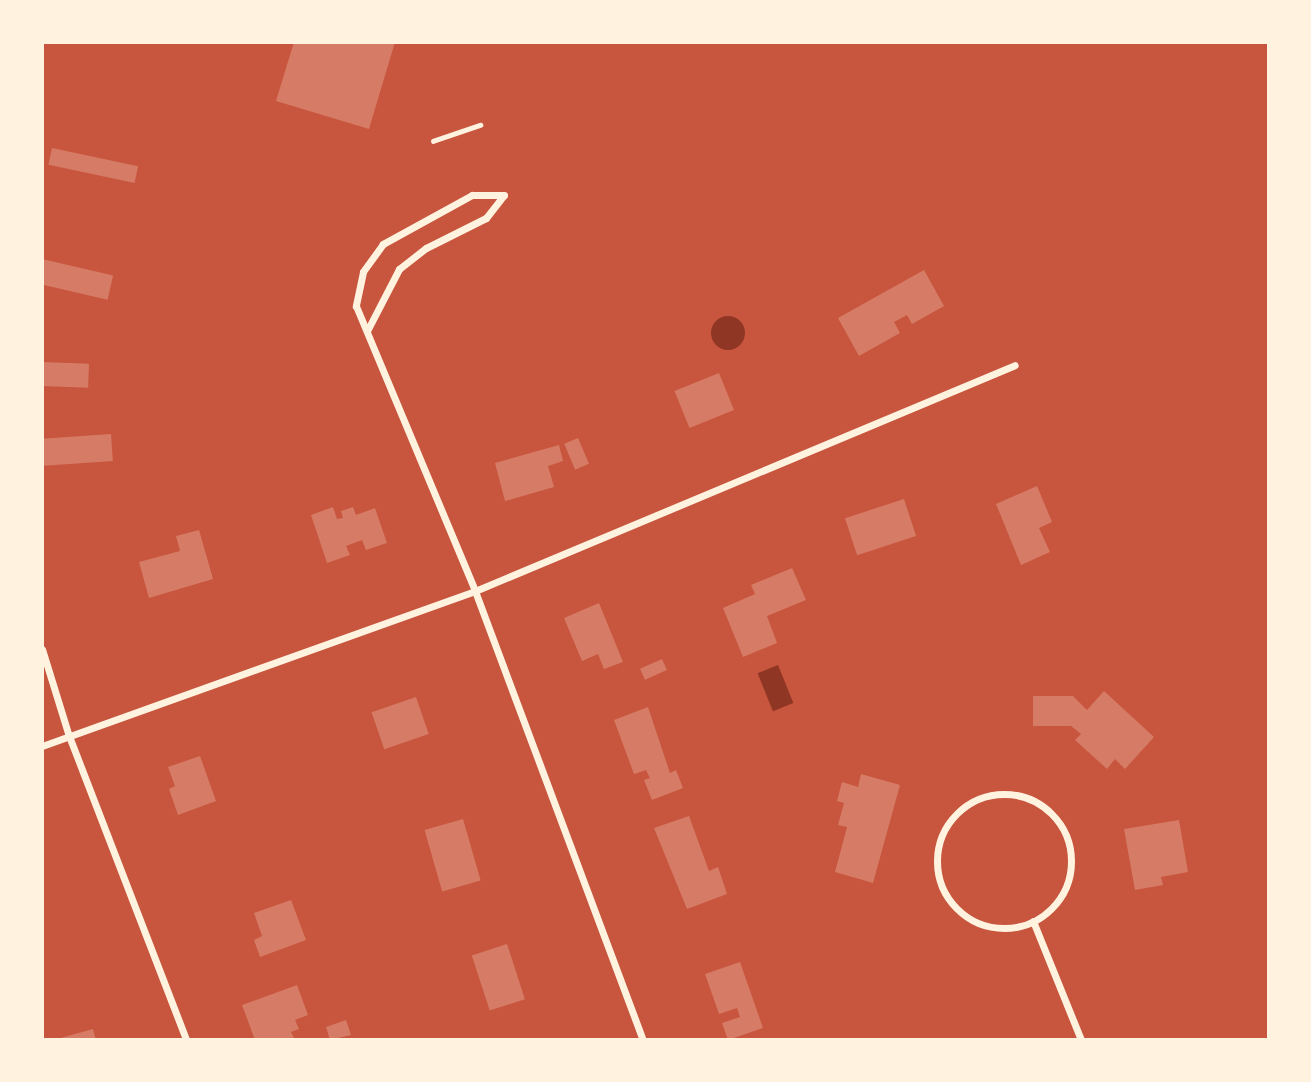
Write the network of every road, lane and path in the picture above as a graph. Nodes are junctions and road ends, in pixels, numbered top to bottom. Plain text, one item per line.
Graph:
1 (480, 125) dead end
2 (433, 141) dead end
3 (367, 331) junction
4 (1014, 365) dead end
5 (475, 591) junction
6 (42, 649) edge
7 (69, 736) junction
8 (42, 746) edge
9 (1034, 922) junction
10 (186, 1040) edge
11 (643, 1040) edge
12 (1081, 1040) edge

1 - 2 path
3 - 3 street
3 - 5 street
4 - 5 street
5 - 7 street
5 - 11 street
6 - 7 street
7 - 8 street
7 - 10 street
9 - 9 street
9 - 12 street

